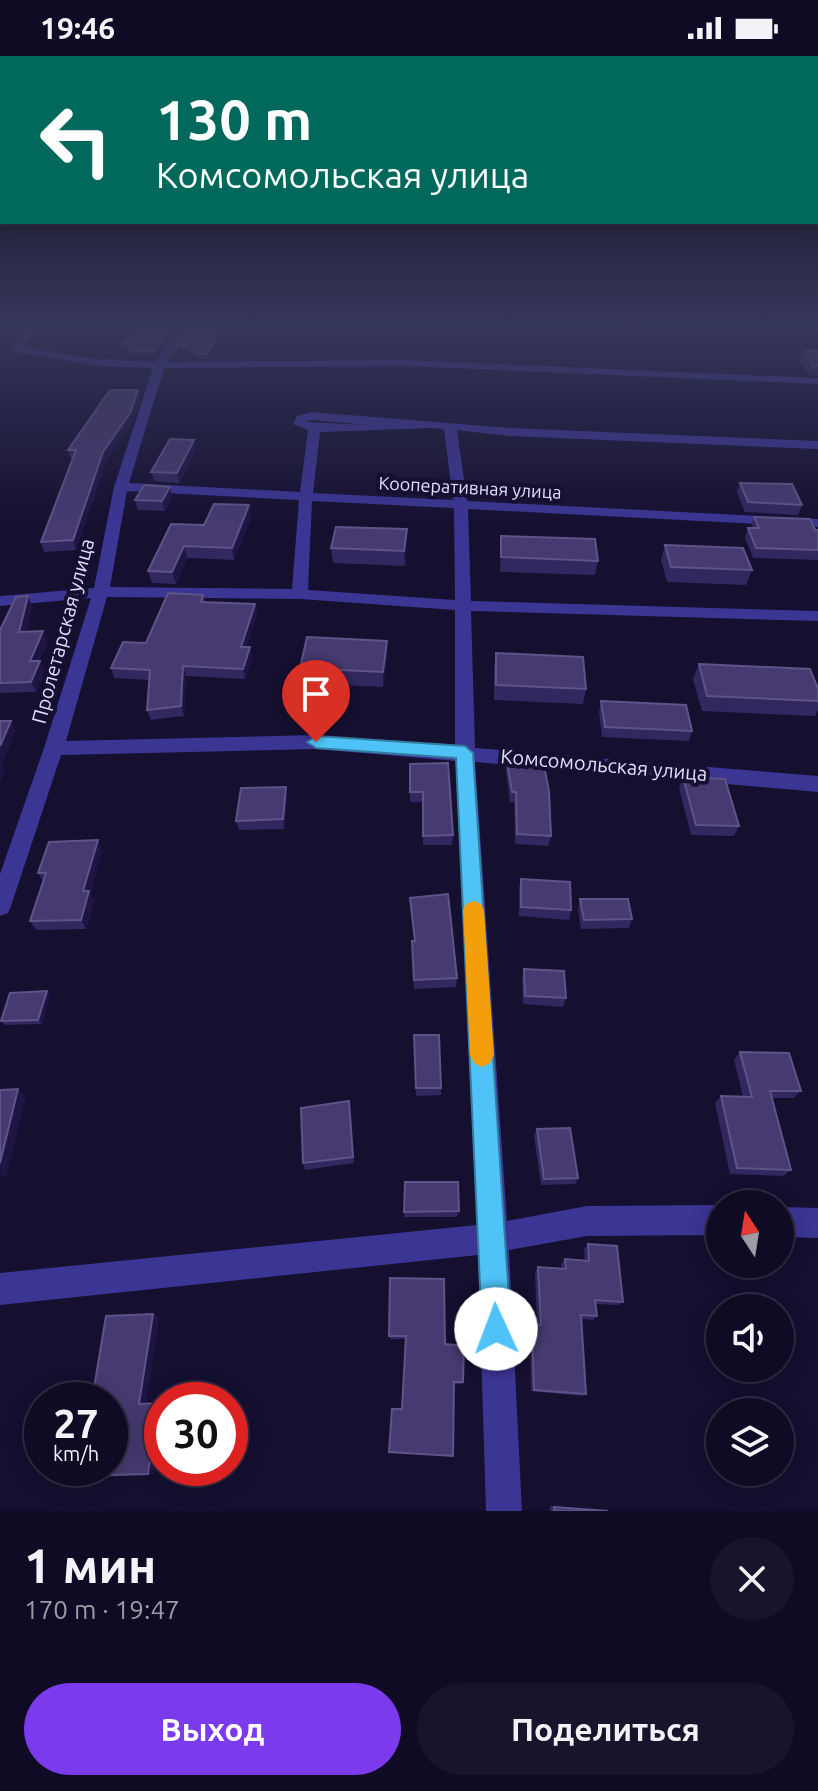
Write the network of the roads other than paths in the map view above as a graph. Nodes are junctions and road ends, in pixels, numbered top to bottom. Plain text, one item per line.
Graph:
1 (151, 392) edge
2 (450, 425) junction
3 (818, 445) edge
4 (121, 487) junction
5 (307, 498) junction
6 (461, 506) junction
7 (818, 523) edge
8 (101, 592) junction
9 (300, 594) junction
10 (0, 601) edge
11 (464, 606) junction
12 (818, 616) edge
13 (54, 748) junction
14 (465, 753) junction
15 (818, 784) edge
16 (0, 906) edge
17 (706, 1220) edge
18 (794, 1222) edge
19 (818, 1223) edge
20 (493, 1238) junction
21 (0, 1289) edge
22 (504, 1511) edge

1 - 4 street, Пролетарская улица
2 - 3 street
2 - 5 street
2 - 6 street
4 - 5 street, Кооперативная улица
4 - 8 street, Пролетарская улица
5 - 6 street, Кооперативная улица
5 - 9 street
6 - 7 street, Кооперативная улица
6 - 11 street
8 - 9 street
8 - 10 street
8 - 13 street, Пролетарская улица
9 - 11 street
11 - 12 street
11 - 14 street
13 - 14 street, Комсомольская улица
13 - 16 street, Пролетарская улица
14 - 15 street, Комсомольская улица
14 - 20 street
17 - 20 street
18 - 19 street
20 - 21 street
20 - 22 street

